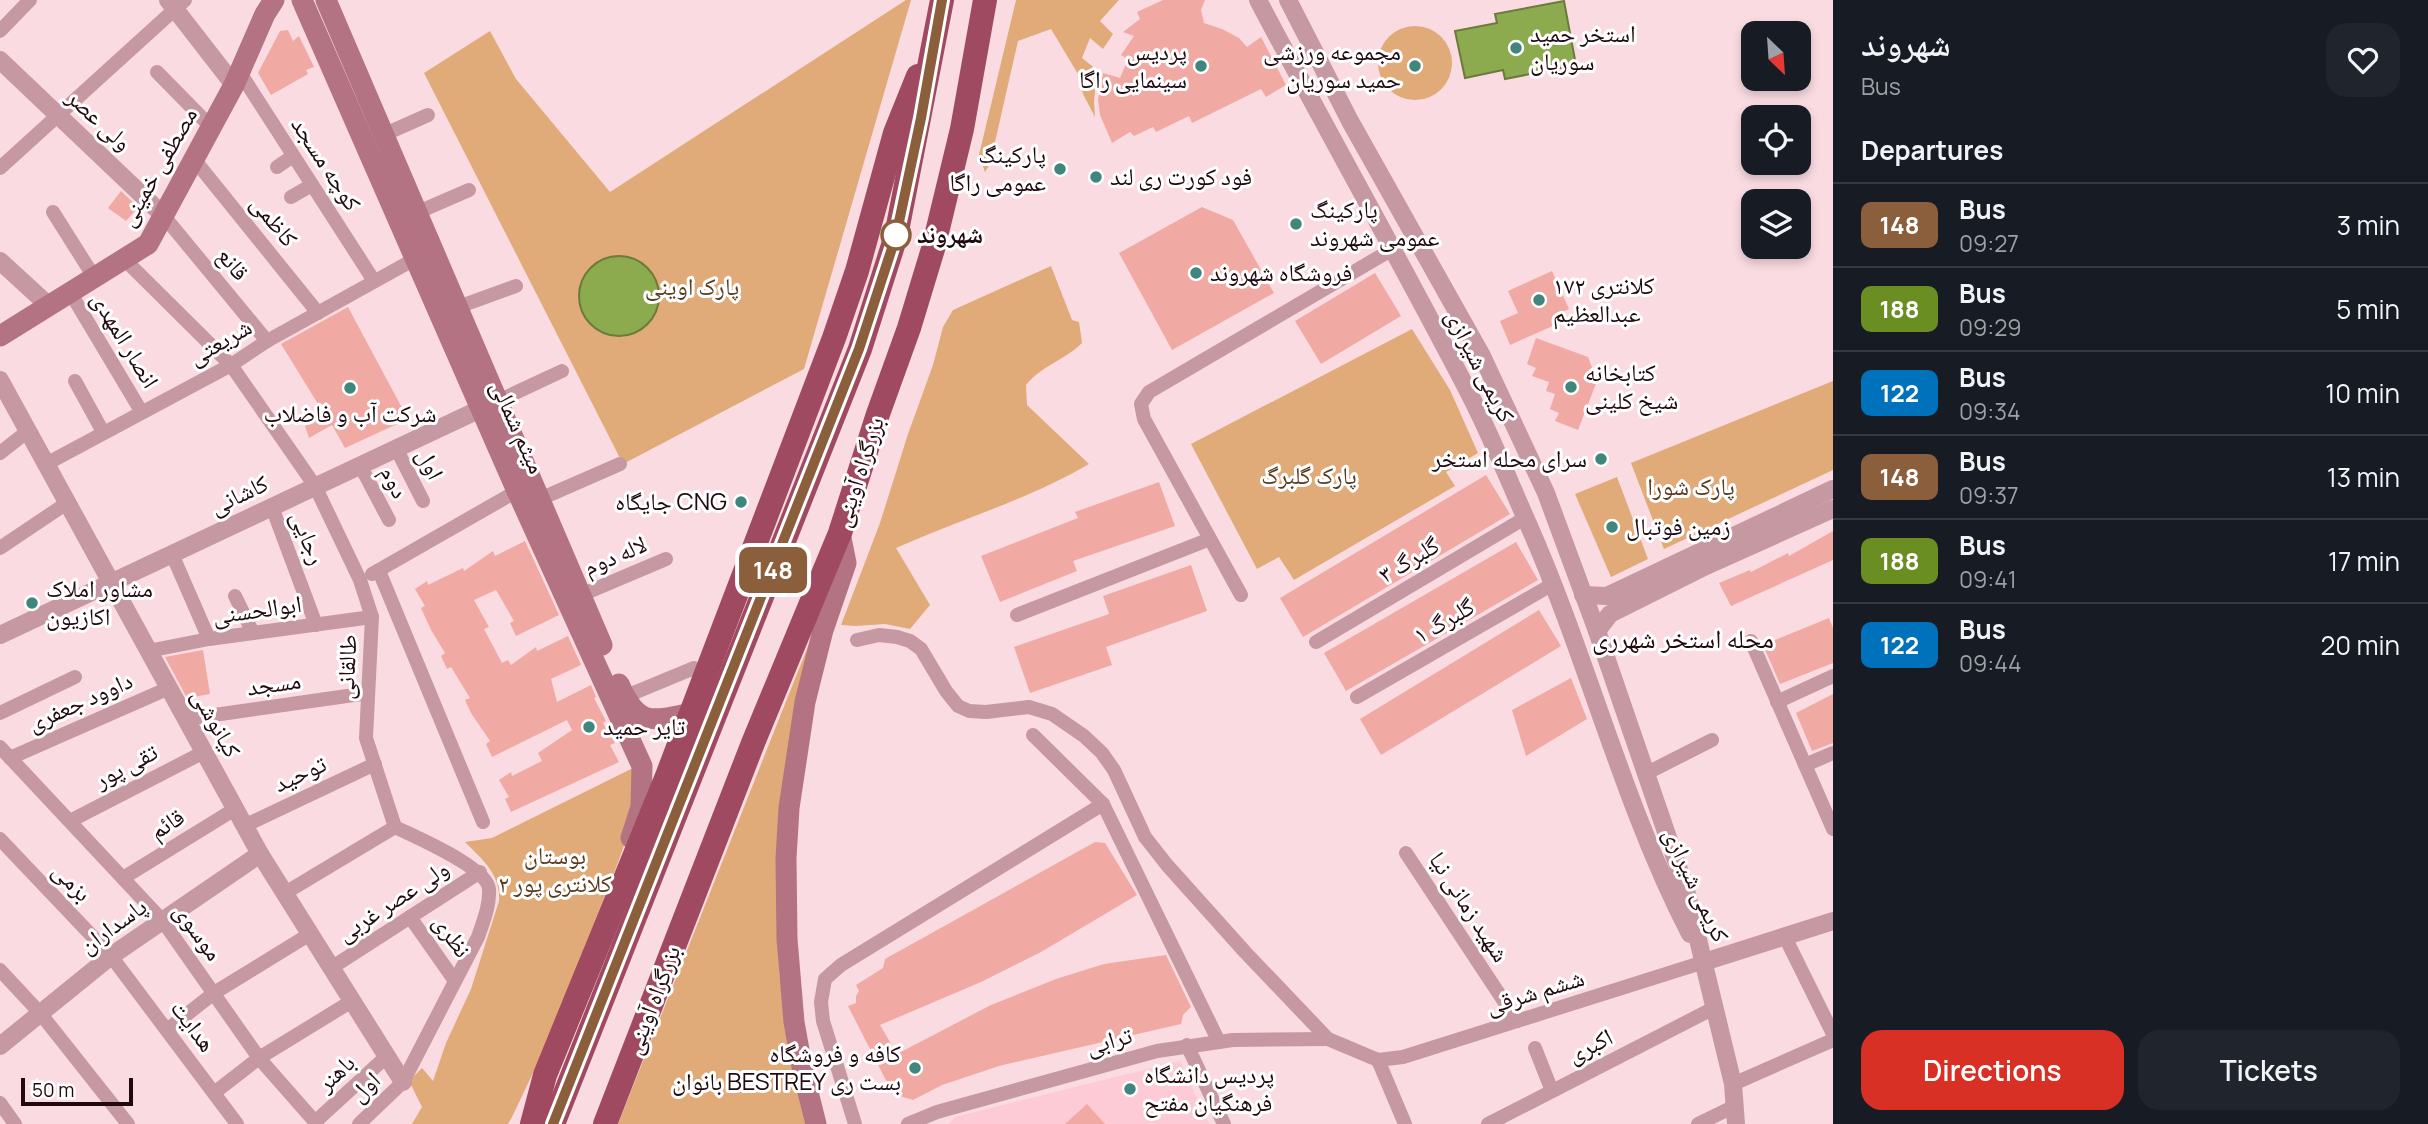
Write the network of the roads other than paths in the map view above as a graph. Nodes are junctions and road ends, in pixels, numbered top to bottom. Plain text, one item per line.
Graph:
1 (30, 0) edge
2 (302, 0) edge
3 (326, 0) edge
4 (942, 0) edge
5 (985, 0) edge
6 (1258, 0) edge
7 (1288, 0) edge
8 (176, 3) edge
9 (269, 7) edge
10 (312, 24) junction
11 (937, 27) junction
12 (0, 31) edge
13 (0, 60) edge
14 (157, 72) dead end
15 (237, 78) junction
16 (428, 115) dead end
17 (60, 116) junction
18 (211, 127) junction
19 (383, 135) junction
20 (293, 156) junction
21 (193, 158) junction
22 (277, 167) dead end
23 (0, 168) edge
24 (312, 185) junction
25 (469, 190) dead end
26 (291, 197) dead end
27 (53, 212) dead end
28 (416, 213) junction
29 (163, 215) junction
30 (1391, 250) junction
31 (415, 258) junction
32 (124, 259) junction
33 (0, 261) edge
34 (94, 277) junction
35 (374, 281) junction
36 (516, 286) dead end
37 (70, 292) junction
38 (48, 305) junction
39 (458, 307) junction
40 (318, 313) junction
41 (1461, 319) junction
42 (1436, 333) junction
43 (0, 335) edge
44 (267, 341) junction
45 (231, 365) junction
46 (562, 371) dead end
47 (0, 380) edge
48 (75, 381) dead end
49 (490, 405) junction
50 (141, 411) junction
51 (28, 431) junction
52 (103, 432) junction
53 (396, 448) junction
54 (0, 453) edge
55 (46, 464) junction
56 (620, 464) dead end
57 (360, 465) junction
58 (315, 486) junction
59 (1833, 489) edge
60 (517, 491) junction
61 (540, 499) junction
62 (423, 501) dead end
63 (67, 503) junction
64 (272, 507) junction
65 (1833, 509) edge
66 (1525, 518) junction
67 (389, 520) dead end
68 (840, 533) junction
69 (1210, 539) junction
70 (0, 548) edge
71 (172, 554) junction
72 (666, 559) dead end
73 (379, 571) junction
74 (360, 580) junction
75 (111, 583) junction
76 (1553, 584) junction
77 (1634, 593) junction
78 (581, 595) junction
79 (1241, 595) dead end
80 (1583, 595) junction
81 (235, 596) dead end
82 (1017, 615) dead end
83 (372, 617) junction
84 (316, 625) junction
85 (1597, 631) junction
86 (253, 633) junction
87 (0, 635) edge
88 (209, 639) junction
89 (857, 640) dead end
90 (1751, 641) dead end
91 (1316, 642) dead end
92 (148, 651) junction
93 (694, 668) dead end
94 (1833, 676) edge
95 (75, 677) dead end
96 (169, 688) junction
97 (368, 693) junction
98 (624, 697) junction
99 (1357, 697) dead end
100 (1777, 702) junction
101 (0, 713) edge
102 (691, 713) junction
103 (186, 719) junction
104 (1033, 735) dead end
105 (1712, 740) dead end
106 (5, 752) edge
107 (204, 752) junction
108 (1833, 753) edge
109 (374, 764) junction
110 (1805, 765) junction
111 (1647, 773) junction
112 (1103, 804) junction
113 (235, 809) junction
114 (70, 821) junction
115 (483, 821) dead end
116 (1832, 823) edge
117 (244, 825) junction
118 (395, 827) junction
119 (0, 839) edge
120 (1406, 853) dead end
121 (260, 854) junction
122 (480, 872) junction
123 (123, 878) junction
124 (622, 881) junction
125 (285, 893) junction
126 (410, 917) junction
127 (162, 920) junction
128 (1833, 921) edge
129 (310, 934) junction
130 (1785, 937) junction
131 (111, 956) junction
132 (1704, 962) junction
133 (331, 968) junction
134 (0, 970) edge
135 (455, 981) junction
136 (214, 993) junction
137 (352, 1001) junction
138 (1714, 1008) junction
139 (40, 1013) junction
140 (1517, 1021) junction
141 (167, 1030) junction
142 (1833, 1034) edge
143 (1328, 1039) junction
144 (1833, 1040) edge
145 (1219, 1042) junction
146 (1187, 1045) junction
147 (0, 1046) edge
148 (1535, 1048) dead end
149 (387, 1056) junction
150 (259, 1058) junction
151 (1378, 1060) junction
152 (545, 1075) junction
153 (403, 1082) junction
154 (1733, 1084) junction
155 (1552, 1091) junction
156 (214, 1093) junction
157 (0, 1103) edge
158 (1735, 1106) junction
159 (316, 1123) edge
160 (15, 1124) edge
161 (128, 1124) edge
162 (237, 1124) edge
163 (359, 1124) edge
164 (516, 1124) edge
165 (532, 1124) edge
166 (553, 1124) edge
167 (605, 1124) edge
168 (816, 1124) edge
169 (855, 1124) edge
170 (908, 1124) edge
171 (1224, 1124) edge
172 (1405, 1124) edge
173 (1488, 1124) edge
174 (1698, 1124) edge
175 (1736, 1124) edge

1 - 12 street
2 - 10 main road, میثم شمالی
3 - 19 main road, میثم شمالی
4 - 11 highway, بزرگراه آوینی
5 - 68 highway, بزرگراه آوینی
6 - 30 street, کریمی شیرازی
7 - 41 street, کریمی شیرازی
8 - 15 street
8 - 17 street
9 - 10 main road
9 - 15 main road, مصطفی خمینی
10 - 31 main road, میثم شمالی
11 - 102 highway
11 - 166 highway, بزرگراه آوینی
13 - 17 street, ولی عصر
14 - 18 street
15 - 18 main road, مصطفی خمینی
15 - 20 street, کوچه مسجد
16 - 19 street
17 - 23 street
17 - 29 street, ولی عصر
18 - 21 main road, مصطفی خمینی
19 - 28 main road, میثم شمالی
20 - 22 street
20 - 24 street, کوچه مسجد
21 - 29 main road, مصطفی خمینی
21 - 40 street, کاظمی
24 - 26 street
24 - 35 street, کوچه مسجد
25 - 28 street
27 - 34 street
28 - 39 main road, میثم شمالی
29 - 32 main road, مصطفی خمینی
29 - 44 street, قانع
30 - 42 street, کریمی شیرازی
30 - 69 street
31 - 35 street, شریعتی
31 - 49 main road, میثم شمالی
32 - 34 main road, مصطفی خمینی
32 - 45 street, طالقانی
33 - 38 street
34 - 37 main road, مصطفی خمینی
35 - 40 street, شریعتی
36 - 39 street
37 - 38 main road, مصطفی خمینی
37 - 50 street, انصار المهدی
38 - 43 main road, مصطفی خمینی
39 - 49 main road, میثم شمالی
40 - 44 street, شریعتی
41 - 42 street
41 - 80 street, کریمی شیرازی
42 - 66 street, کریمی شیرازی
44 - 45 street, شریعتی
45 - 50 street, شریعتی
45 - 58 street, طالقانی
46 - 49 street
47 - 51 street, کیانوشی
48 - 52 street
49 - 53 street, کاشانی
49 - 60 main road, میثم شمالی
49 - 61 main road, میثم شمالی
50 - 52 street, شریعتی
51 - 54 street
51 - 55 street, کیانوشی
52 - 55 street, شریعتی
53 - 57 street, کاشانی
53 - 62 street, اول
55 - 63 street, کیانوشی
56 - 61 street
57 - 58 street, کاشانی
57 - 67 street, دوم
58 - 64 street, کاشانی
58 - 74 street, طالقانی
59 - 77 street
60 - 73 street
60 - 124 main road, میثم شمالی
61 - 78 main road, میثم شمالی
63 - 70 street
63 - 75 street, کیانوشی
64 - 71 street, کاشانی
64 - 84 street, رجایی
65 - 77 street
66 - 76 street, کریمی شیرازی
66 - 91 street, گلبرگ ۳
68 - 167 highway, بزرگراه آوینی
68 - 168 main road
69 - 79 street
69 - 82 street
71 - 75 street, کاشانی
71 - 88 street
72 - 78 street, لاله دوم
73 - 74 street
73 - 115 street
74 - 83 street, طالقانی
75 - 87 street, کاشانی
75 - 92 street, کیانوشی
76 - 99 street, گلبرگ ۱
76 - 132 street, کریمی شیرازی
77 - 80 street
77 - 85 street
78 - 98 main road, میثم شمالی
80 - 85 street, کریمی شیرازی
81 - 86 street
83 - 84 street, ابوالحسنی
83 - 97 street, طالقانی
84 - 86 street, ابوالحسنی
85 - 111 street, کریمی شیرازی
86 - 88 street, ابوالحسنی
88 - 92 street, ابوالحسنی
89 - 143 street
90 - 100 street
92 - 96 street, کیانوشی
93 - 98 street
94 - 100 street
95 - 101 street
96 - 103 street, کیانوشی
96 - 106 street, داوود جعفری
97 - 103 street, مسجد
97 - 109 street, طالقانی
98 - 102 main road, میثم شمالی
100 - 110 street
102 - 124 highway
103 - 107 street, کیانوشی
104 - 112 street
105 - 111 street
106 - 114 street, موسوی
107 - 113 street, کیانوشی
107 - 114 street, تقی پور
108 - 110 street
109 - 117 street, توحید
109 - 118 street, طالقانی
110 - 116 street
111 - 132 street, کریمی شیرازی
112 - 145 street
112 - 169 street
113 - 117 street, کیانوشی
113 - 123 street, قائم
114 - 123 street, موسوی
117 - 121 street, کیانوشی
118 - 122 street
118 - 125 street
119 - 131 street, بزمی
120 - 140 street, شهید زمانی نیا
121 - 125 street, کیانوشی
121 - 127 street, پاسداران
122 - 126 street, ولی عصر غربی
122 - 135 street
123 - 127 street, موسوی
124 - 152 highway
125 - 129 street, کیانوشی
126 - 133 street, ولی عصر غربی
126 - 135 street, نظری
127 - 131 street, پاسداران
127 - 136 street, موسوی
128 - 130 street
129 - 133 street, کیانوشی
129 - 136 street
130 - 132 street
130 - 142 street
131 - 139 street, پاسداران
131 - 141 street, هدایت
132 - 138 street
132 - 140 street, ششم شرقی
133 - 137 street, کیانوشی
134 - 139 street
135 - 153 street
136 - 141 street
136 - 150 street, موسوی
137 - 149 street, کیانوشی
137 - 150 street
138 - 154 street
138 - 155 street, اکبری
139 - 147 street, پاسداران
139 - 161 street
140 - 151 street, ششم شرقی
141 - 156 street, هدایت
143 - 145 street, ترابی
143 - 151 street
144 - 154 street
145 - 146 street, ترابی
146 - 170 street, ترابی
146 - 171 street
148 - 155 street
149 - 153 street, کیانوشی
149 - 159 street, باهنر
150 - 156 street
150 - 159 street, موسوی
151 - 172 street
152 - 164 highway
152 - 165 highway
153 - 163 street, اول
154 - 158 street
155 - 173 street, اکبری
156 - 162 street, هدایت
157 - 160 street
158 - 174 street
158 - 175 street

